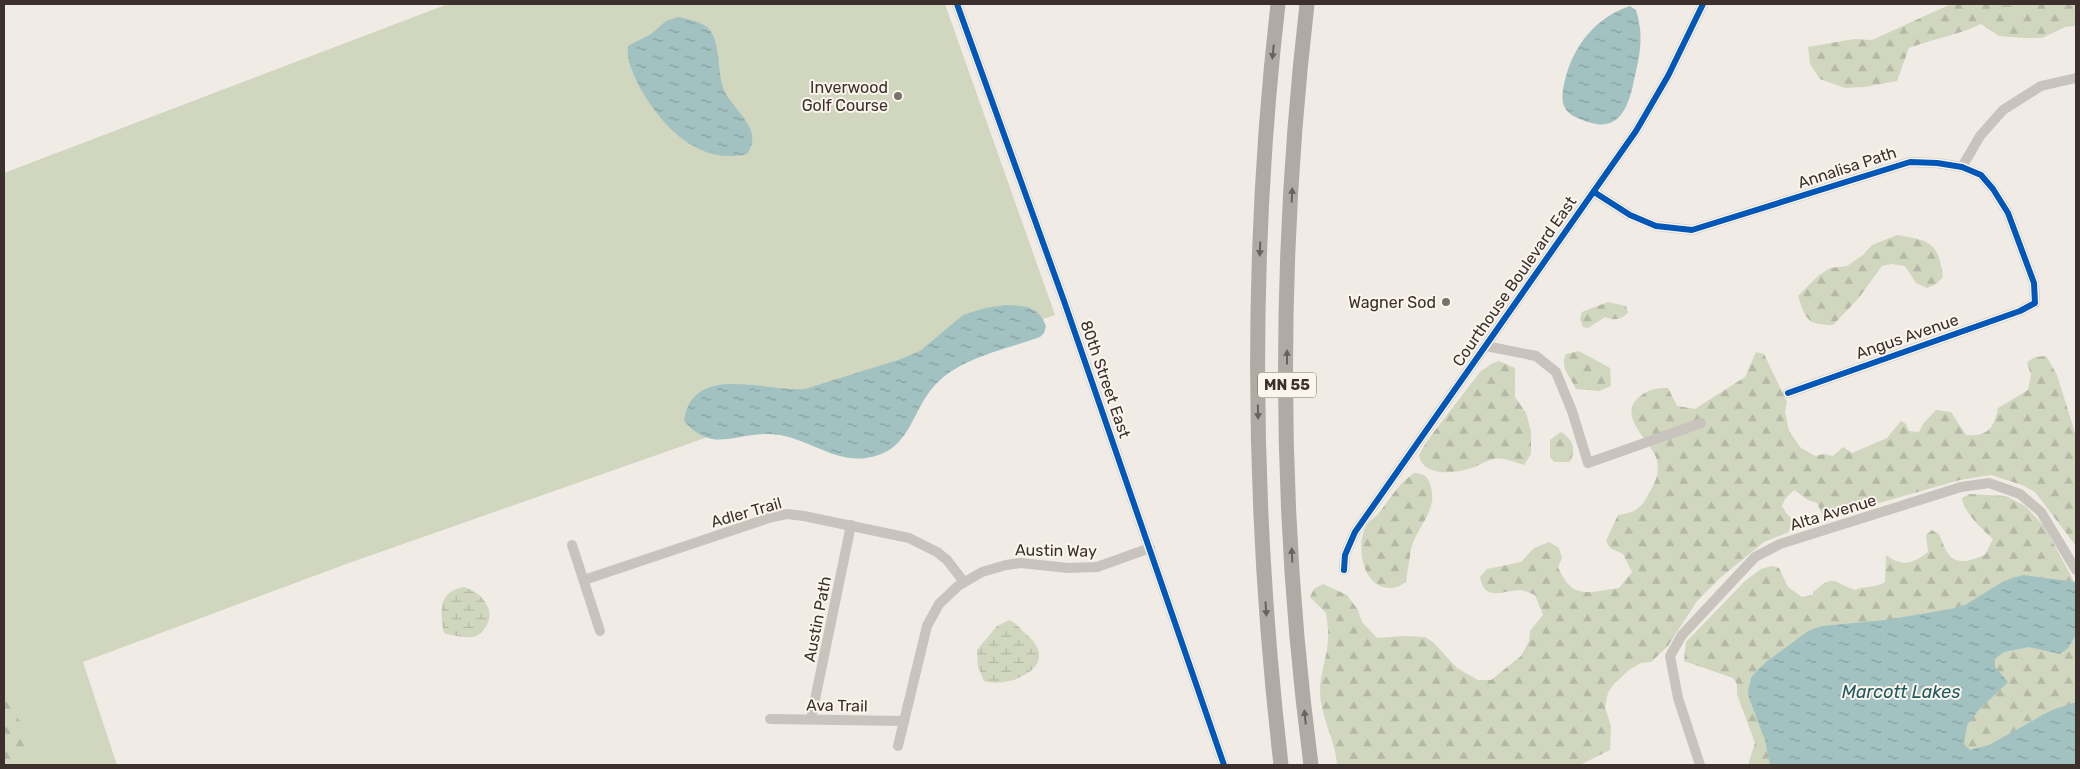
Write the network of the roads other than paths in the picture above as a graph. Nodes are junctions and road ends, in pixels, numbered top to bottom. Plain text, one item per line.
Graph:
1 (958, 4) edge
2 (1278, 4) edge
3 (1307, 4) edge
4 (1703, 4) edge
5 (2076, 78) edge
6 (1962, 167) junction
7 (1594, 192) junction
8 (2035, 303) joint
9 (1486, 346) junction
10 (1788, 393) dead end
11 (1701, 423) dead end
12 (851, 525) junction
13 (572, 545) dead end
14 (1150, 548) junction
15 (1344, 570) dead end
16 (2076, 570) edge
17 (584, 580) junction
18 (964, 582) junction
19 (600, 631) dead end
20 (770, 718) dead end
21 (812, 719) junction
22 (904, 721) junction
23 (898, 746) dead end
24 (1224, 765) edge
25 (1281, 765) edge
26 (1310, 765) edge
27 (1700, 765) edge

1 - 14 street, 80th Street East
2 -> 25 highway, MN 55
26 -> 3 highway, MN 55
4 - 7 street, Courthouse Boulevard East
5 - 6 street
6 - 7 street, Annalisa Path
6 - 8 street, Annalisa Path
7 - 9 street, Courthouse Boulevard East
8 - 10 street, Angus Avenue
9 - 11 street
9 - 15 street, Courthouse Boulevard East
12 - 17 street, Adler Trail
12 - 18 street, Adler Trail
12 - 21 street, Austin Path
13 - 17 street
14 - 18 street, Austin Way
14 - 24 street, 80th Street East
16 - 27 street, Alta Avenue
17 - 19 street
18 - 22 street, Austin Way
20 - 21 street, Ava Trail
21 - 22 street, Ava Trail
22 - 23 street, Austin Way

